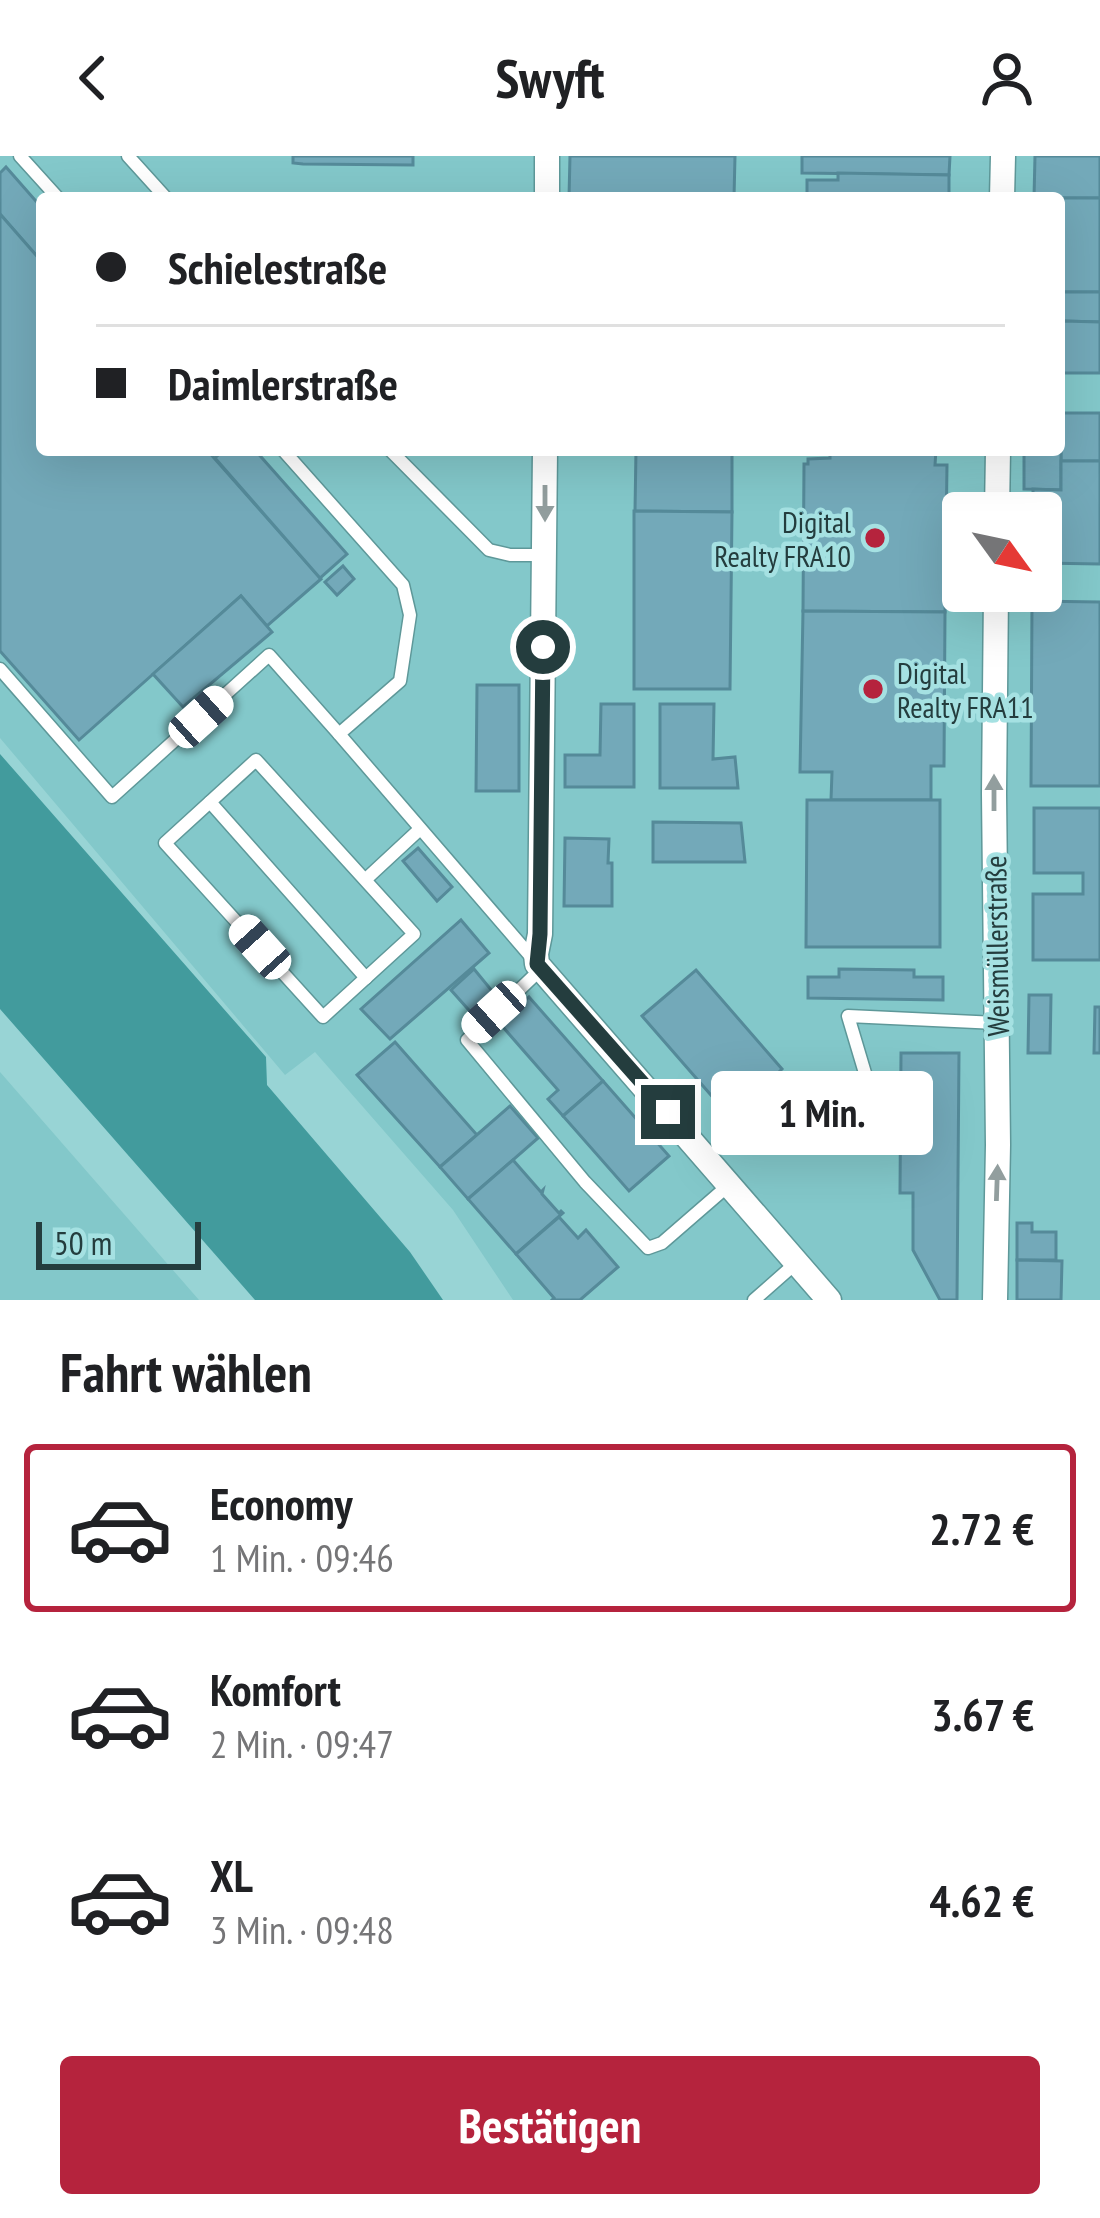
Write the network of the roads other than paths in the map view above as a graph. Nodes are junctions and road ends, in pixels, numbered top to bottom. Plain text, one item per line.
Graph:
1 (20, 156) edge
2 (128, 156) edge
3 (547, 156) edge
4 (1003, 156) edge
5 (53, 192) edge
6 (161, 192) edge
7 (547, 192) edge
8 (1002, 192) edge
9 (288, 456) edge
10 (395, 456) edge
11 (545, 456) edge
12 (998, 456) edge
13 (997, 492) edge
14 (544, 555) junction
15 (996, 612) edge
16 (0, 669) edge
17 (339, 734) junction
18 (211, 802) junction
19 (420, 829) junction
20 (364, 880) junction
21 (539, 967) junction
22 (366, 978) junction
23 (998, 1023) junction
24 (865, 1073) dead end
25 (730, 1184) junction
26 (797, 1262) junction
27 (754, 1300) edge
28 (829, 1300) edge
29 (995, 1300) edge

1 - 5 lane
2 - 6 lane
3 - 7 street
4 - 8 street
9 - 17 lane
10 - 14 lane
11 -> 14 street
12 - 13 street
14 - 21 street
23 -> 15 street, Weismüllerstraße
16 - 17 lane
17 - 19 lane
18 - 20 lane
18 - 22 lane
18 - 22 lane
19 - 20 lane
19 - 21 lane
20 - 22 lane
21 - 25 street
21 - 25 lane
23 - 24 lane
29 -> 23 street, Weismüllerstraße
25 - 26 street
26 - 27 lane
26 - 28 street

